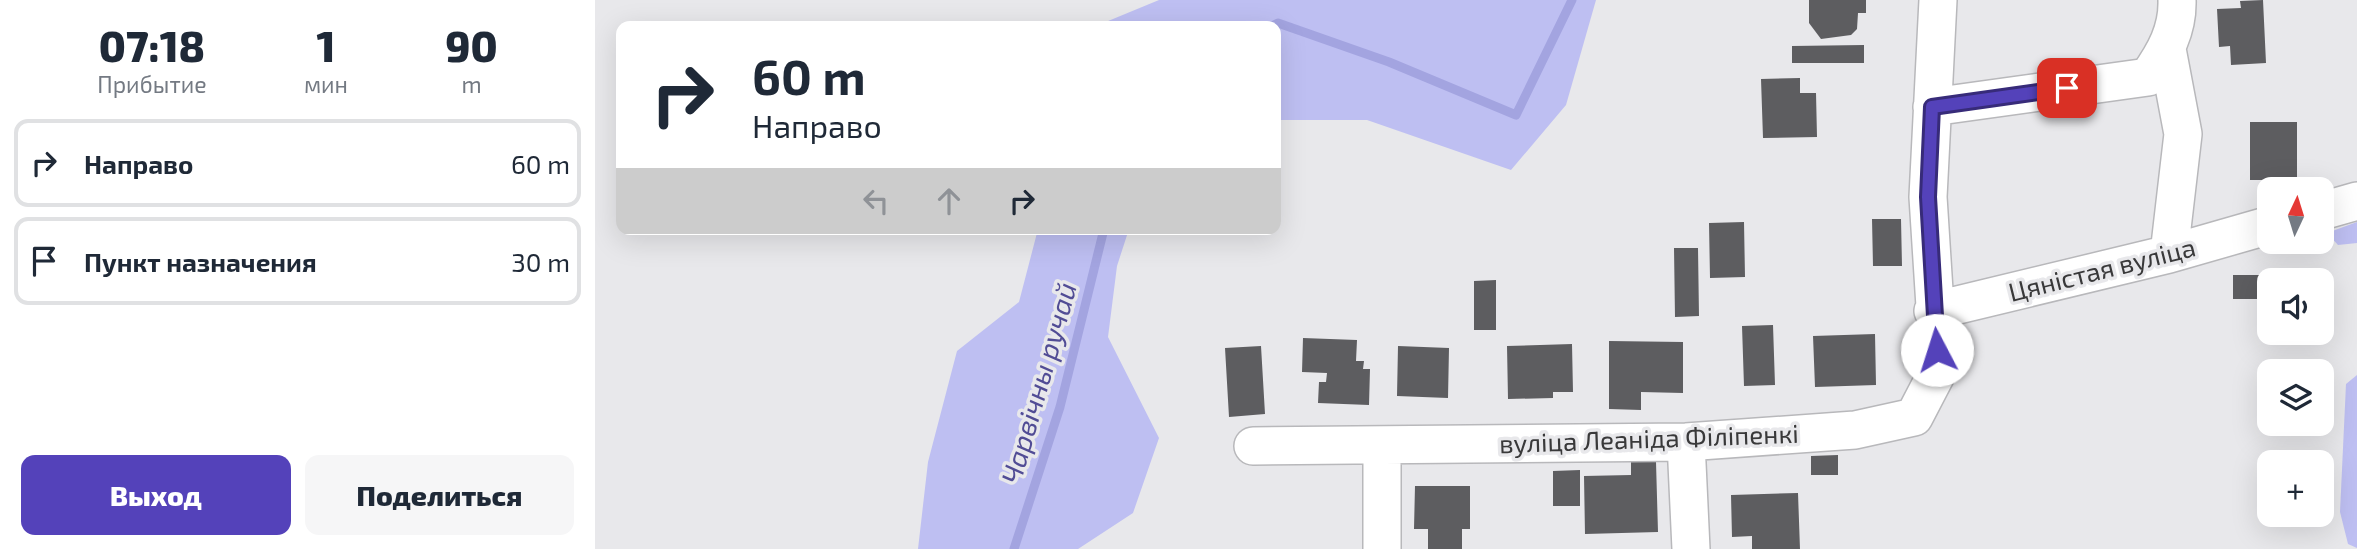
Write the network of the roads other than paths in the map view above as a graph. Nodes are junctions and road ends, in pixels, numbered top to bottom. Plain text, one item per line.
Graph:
1 (1938, 0) edge
2 (2177, 0) edge
3 (2167, 49) junction
4 (1932, 107) junction
5 (2357, 201) edge
6 (2335, 207) edge
7 (2257, 229) edge
8 (2169, 254) junction
9 (1933, 312) junction
10 (1686, 442) junction
11 (1382, 445) junction
12 (1253, 446) dead end
13 (1382, 549) edge
14 (1691, 549) edge

1 - 4 street
2 - 3 street
3 - 4 street
3 - 8 street
4 - 9 street
5 - 6 street
7 - 8 street, Цяністая вуліца
8 - 9 street, Цяністая вуліца
9 - 10 street, вуліца Леаніда Філіпенкі
10 - 11 street, вуліца Леаніда Філіпенкі
10 - 14 street
11 - 12 street, вуліца Леаніда Філіпенкі
11 - 13 street

